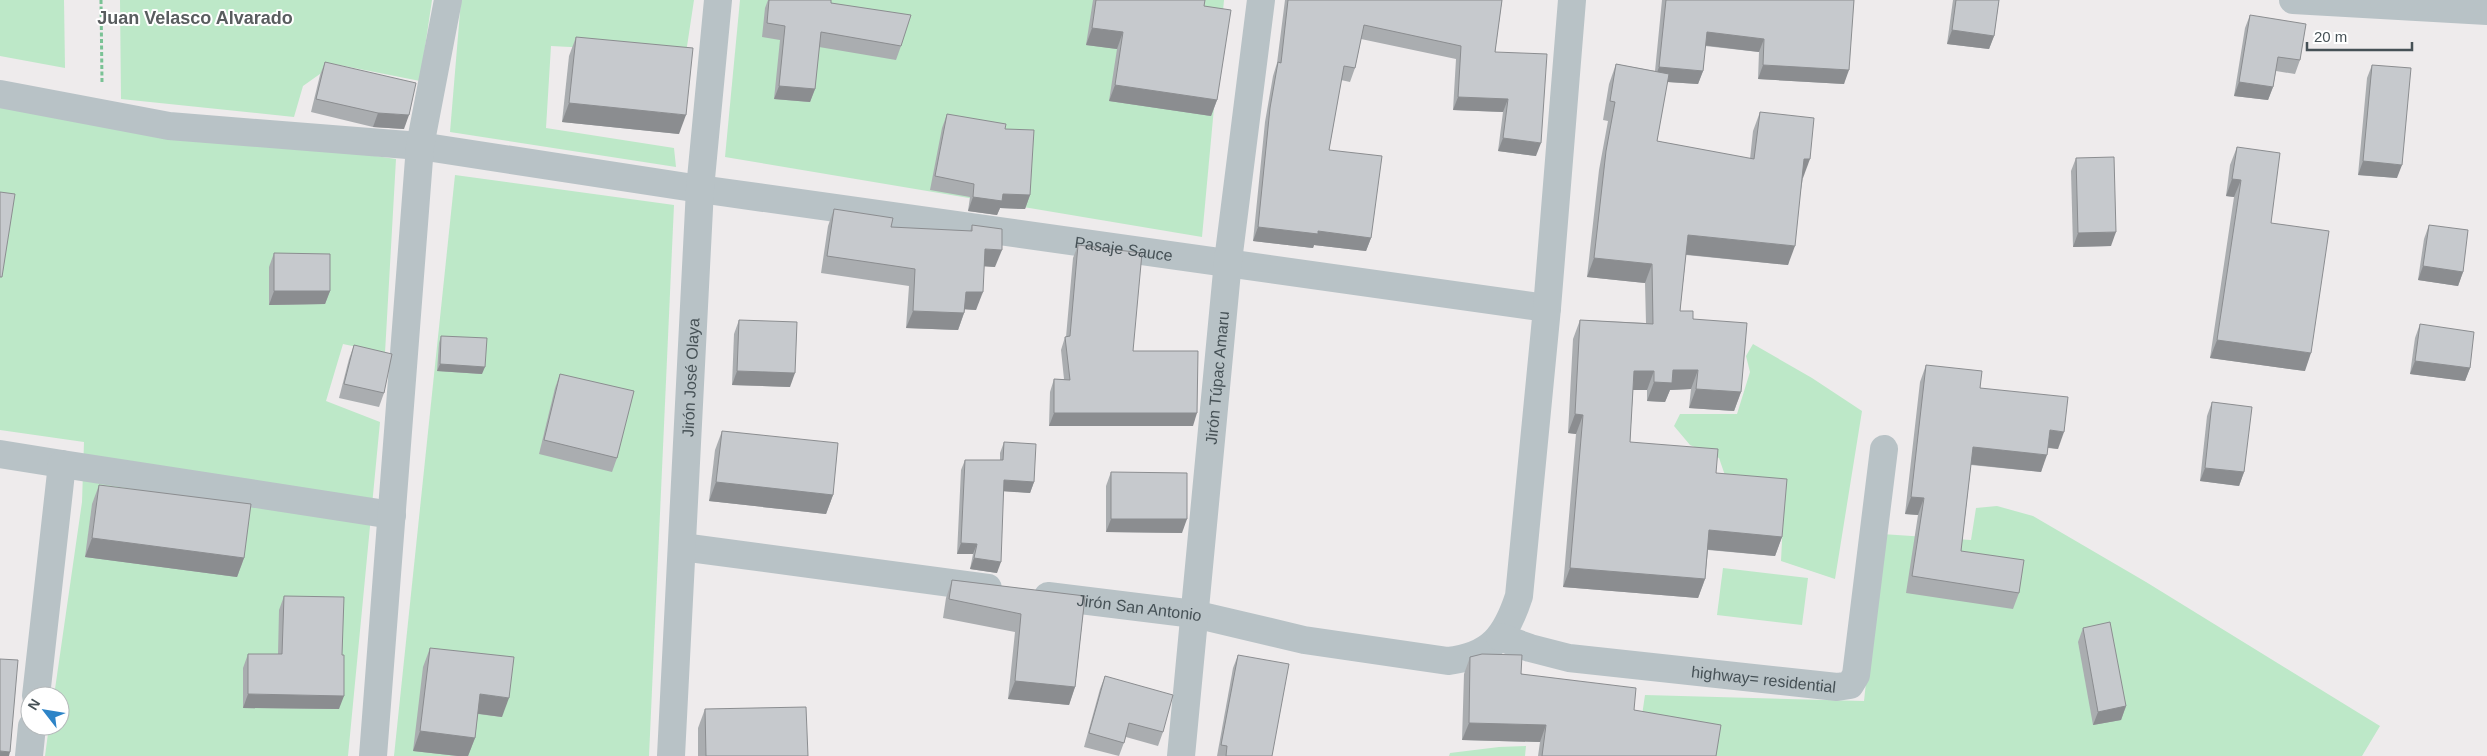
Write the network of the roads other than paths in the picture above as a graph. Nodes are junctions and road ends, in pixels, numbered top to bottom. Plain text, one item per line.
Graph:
1 (448, 0) edge
2 (718, 0) edge
3 (1261, 0) edge
4 (1572, 0) edge
5 (2294, 0) edge
6 (2487, 11) edge
7 (0, 94) edge
8 (420, 146) junction
9 (700, 189) junction
10 (1228, 261) junction
11 (1547, 308) junction
12 (1884, 449) dead end
13 (0, 454) edge
14 (62, 464) junction
15 (392, 515) junction
16 (682, 547) junction
17 (1194, 614) junction
18 (1500, 637) junction
19 (37, 686) edge
20 (31, 736) edge
21 (29, 756) edge
22 (373, 756) edge
23 (671, 756) edge
24 (1181, 756) edge

1 - 8 street
2 - 9 street, Jirón José Olaya
3 - 10 street, Jirón Túpac Amaru
4 - 11 street
5 - 6 street
7 - 8 street, Pasaje Sauce
8 - 9 street, Pasaje Sauce
8 - 15 street
9 - 10 street, Pasaje Sauce
9 - 16 street, Jirón José Olaya
10 - 11 street, Pasaje Sauce
10 - 17 street, Jirón Túpac Amaru
11 - 18 street
12 - 18 street, highway= residential
13 - 14 street
14 - 15 street
14 - 19 street
15 - 22 street
16 - 17 street, Jirón San Antonio
16 - 23 street, Jirón José Olaya
17 - 18 street, Jirón San Antonio
17 - 24 street, Jirón Túpac Amaru
20 - 21 street

